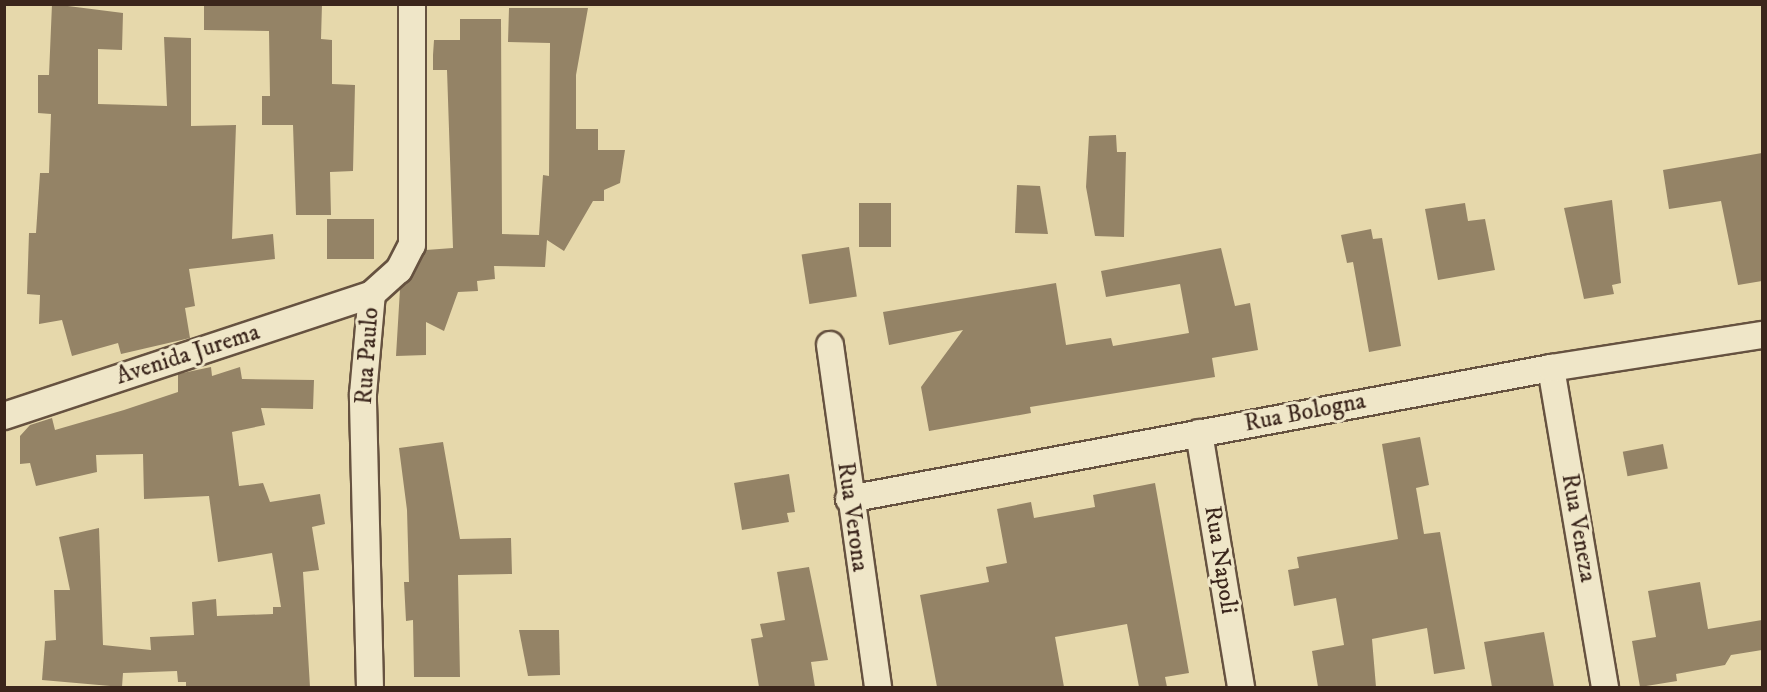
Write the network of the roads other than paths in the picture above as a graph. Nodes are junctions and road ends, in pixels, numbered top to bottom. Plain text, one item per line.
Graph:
1 (412, 4) edge
2 (372, 294) junction
3 (1762, 335) edge
4 (830, 345) dead end
5 (1551, 368) junction
6 (4, 416) edge
7 (1199, 433) junction
8 (849, 499) junction
9 (370, 687) edge
10 (878, 687) edge
11 (1241, 687) edge
12 (1605, 687) edge

1 - 2 street, Rua Paulo
2 - 6 street, Avenida Jurema
2 - 9 street, Rua Paulo
3 - 5 street, Rua Bologna
4 - 8 street, Rua Verona
5 - 7 street, Rua Bologna
5 - 12 street, Rua Veneza
7 - 8 street, Rua Bologna
7 - 11 street, Rua Napoli
8 - 10 street, Rua Verona

